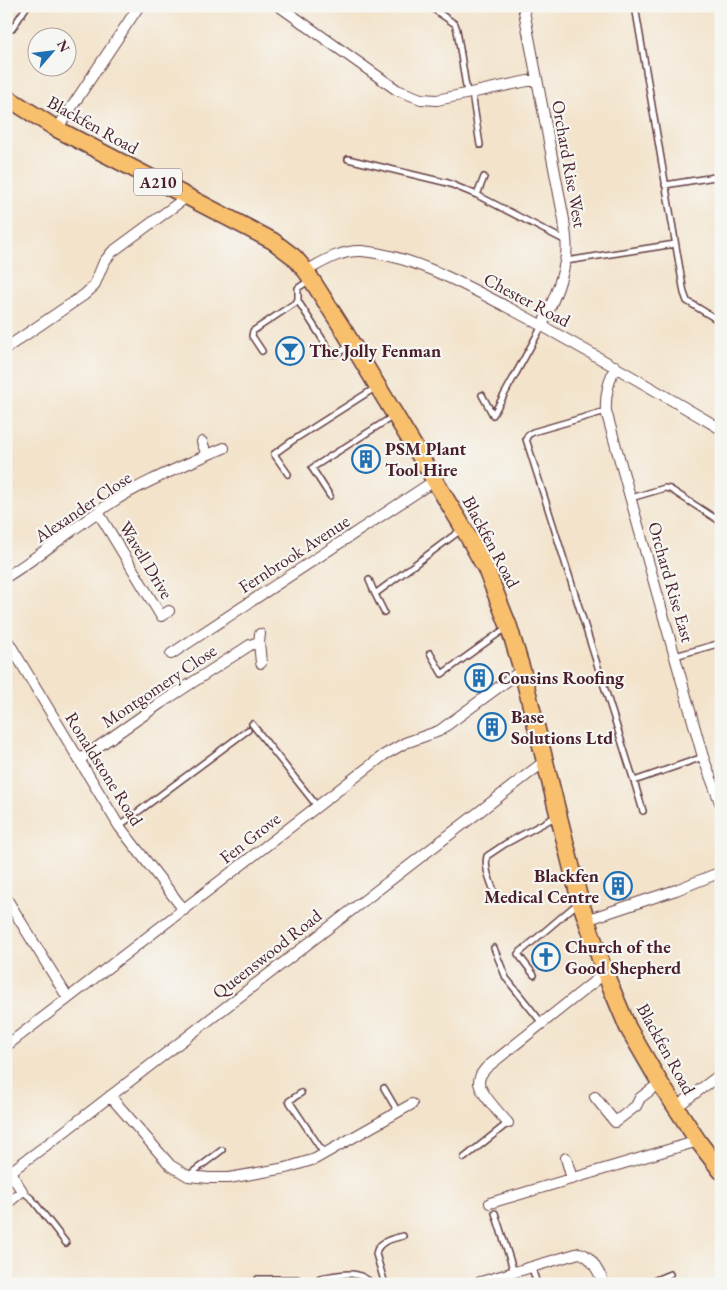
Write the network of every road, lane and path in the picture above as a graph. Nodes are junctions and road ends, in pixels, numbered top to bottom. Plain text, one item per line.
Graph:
1 (27, 6) edge
2 (139, 6) edge
3 (279, 6) edge
4 (429, 6) edge
5 (523, 6) edge
6 (635, 6) edge
7 (12, 29) dead end
8 (537, 79) junction
9 (469, 93) junction
10 (6, 97) edge
11 (57, 129) junction
12 (480, 145) dead end
13 (348, 159) dead end
14 (484, 176) dead end
15 (721, 176) edge
16 (666, 185) junction
17 (188, 196) junction
18 (477, 196) junction
19 (566, 242) junction
20 (675, 244) junction
21 (565, 261) junction
22 (309, 275) junction
23 (298, 301) junction
24 (721, 322) edge
25 (542, 326) junction
26 (353, 344) junction
27 (6, 348) edge
28 (262, 351) dead end
29 (615, 366) junction
30 (378, 386) junction
31 (482, 395) dead end
32 (606, 411) junction
33 (395, 415) junction
34 (721, 429) edge
35 (202, 442) dead end
36 (224, 448) dead end
37 (207, 455) junction
38 (288, 474) dead end
39 (434, 481) junction
40 (330, 496) dead end
41 (631, 498) junction
42 (98, 512) junction
43 (721, 522) edge
44 (464, 528) junction
45 (6, 577) edge
46 (369, 580) dead end
47 (375, 594) junction
48 (169, 611) dead end
49 (384, 612) dead end
50 (509, 627) junction
51 (6, 638) edge
52 (721, 642) edge
53 (430, 653) dead end
54 (171, 654) dead end
55 (675, 656) junction
56 (261, 662) dead end
57 (522, 670) junction
58 (252, 724) dead end
59 (248, 730) dead end
60 (703, 757) junction
61 (79, 760) junction
62 (544, 761) junction
63 (634, 781) junction
64 (721, 805) edge
65 (317, 807) junction
66 (643, 811) dead end
67 (558, 815) junction
68 (119, 826) junction
69 (721, 872) edge
70 (495, 894) dead end
71 (6, 898) edge
72 (580, 901) junction
73 (184, 910) junction
74 (586, 920) junction
75 (494, 948) dead end
76 (605, 973) junction
77 (534, 975) dead end
78 (68, 998) junction
79 (542, 1023) junction
80 (6, 1046) edge
81 (721, 1074) edge
82 (660, 1084) junction
83 (384, 1088) dead end
84 (301, 1092) dead end
85 (110, 1096) junction
86 (595, 1097) dead end
87 (412, 1104) dead end
88 (675, 1108) junction
89 (398, 1112) junction
90 (508, 1123) joint
91 (698, 1141) junction
92 (222, 1150) dead end
93 (325, 1155) junction
94 (464, 1158) dead end
95 (566, 1158) dead end
96 (8, 1170) edge
97 (721, 1172) edge
98 (188, 1176) junction
99 (572, 1179) junction
100 (22, 1191) junction
101 (8, 1202) edge
102 (490, 1203) dead end
103 (495, 1213) dead end
104 (403, 1236) dead end
105 (66, 1243) dead end
106 (531, 1267) junction
107 (514, 1272) junction
108 (670, 1274) dead end
109 (320, 1278) dead end
110 (297, 1279) dead end
111 (258, 1284) edge
112 (372, 1284) edge
113 (384, 1284) edge
114 (474, 1284) edge
115 (537, 1284) edge
116 (605, 1284) edge
117 (646, 1284) edge

1 - 7 lane
2 - 11 street
3 - 9 street
4 - 9 lane
5 - 8 street, Orchard Rise West
6 - 16 lane
8 - 9 street
8 - 19 street, Orchard Rise West
9 - 12 lane
10 - 11 main road, Blackfen Road / A210
11 - 17 main road, Blackfen Road / A210
13 - 18 lane
14 - 18 lane
15 - 16 lane
16 - 20 lane
17 - 22 main road, Blackfen Road / A210
17 - 27 street
18 - 19 lane
19 - 21 street, Orchard Rise West
20 - 21 lane
20 - 24 lane
21 - 25 street, Orchard Rise West
22 - 23 lane
22 - 25 street, Chester Road
22 - 26 main road, Blackfen Road / A210
23 - 26 lane
23 - 28 lane
25 - 29 street, Chester Road
25 - 31 lane
26 - 30 main road, Blackfen Road / A210
29 - 32 street, Orchard Rise East
29 - 34 street, Chester Road
30 - 33 main road, Blackfen Road / A210
30 - 38 lane
32 - 41 street, Orchard Rise East
32 - 63 lane
33 - 39 main road, Blackfen Road / A210
33 - 40 lane
35 - 37 street
36 - 37 street, Alexander Close
37 - 42 street, Alexander Close
39 - 44 main road, Blackfen Road / A210
39 - 54 street, Fernbrook Avenue
41 - 43 lane
41 - 55 street, Orchard Rise East
42 - 45 street, Alexander Close
42 - 48 street, Wavell Drive
44 - 47 lane
44 - 50 main road, Blackfen Road / A210
46 - 47 lane
47 - 49 lane
50 - 53 lane
50 - 57 main road, Blackfen Road / A210
51 - 61 street, Ronaldstone Road
52 - 55 lane
55 - 60 street, Orchard Rise East
56 - 61 street, Montgomery Close
57 - 62 main road, Blackfen Road / A210
57 - 65 street, Fen Grove
58 - 65 lane
59 - 68 lane
60 - 63 lane
60 - 64 street, Orchard Rise East
61 - 68 street, Ronaldstone Road
62 - 67 main road, Blackfen Road / A210
62 - 85 street, Queenswood Road
63 - 66 lane
65 - 73 street, Fen Grove
67 - 70 lane
67 - 72 main road, Blackfen Road / A210
68 - 73 street, Ronaldstone Road
69 - 74 street
71 - 78 street
72 - 74 main road, Blackfen Road / A210
72 - 77 lane
73 - 78 street, Fen Grove
74 - 76 main road, Blackfen Road / A210
75 - 79 lane
76 - 79 street
76 - 82 main road, Blackfen Road / A210
78 - 80 street, Fen Grove
79 - 90 street
81 - 88 street
82 - 86 street
82 - 88 main road, Blackfen Road / A210
83 - 89 lane
84 - 93 lane
85 - 96 street, Queenswood Road
85 - 98 street
87 - 89 street
88 - 91 main road, Blackfen Road / A210
89 - 93 street
90 - 94 lane
91 - 97 main road, Blackfen Road / A210
91 - 99 street
92 - 98 lane
93 - 98 street
95 - 99 street
96 - 100 street, Queenswood Road
99 - 102 street
100 - 101 street
100 - 105 lane
103 - 107 lane
104 - 113 lane
106 - 107 street
106 - 115 lane
106 - 116 street
107 - 114 street
108 - 117 lane
109 - 112 lane
110 - 111 lane

